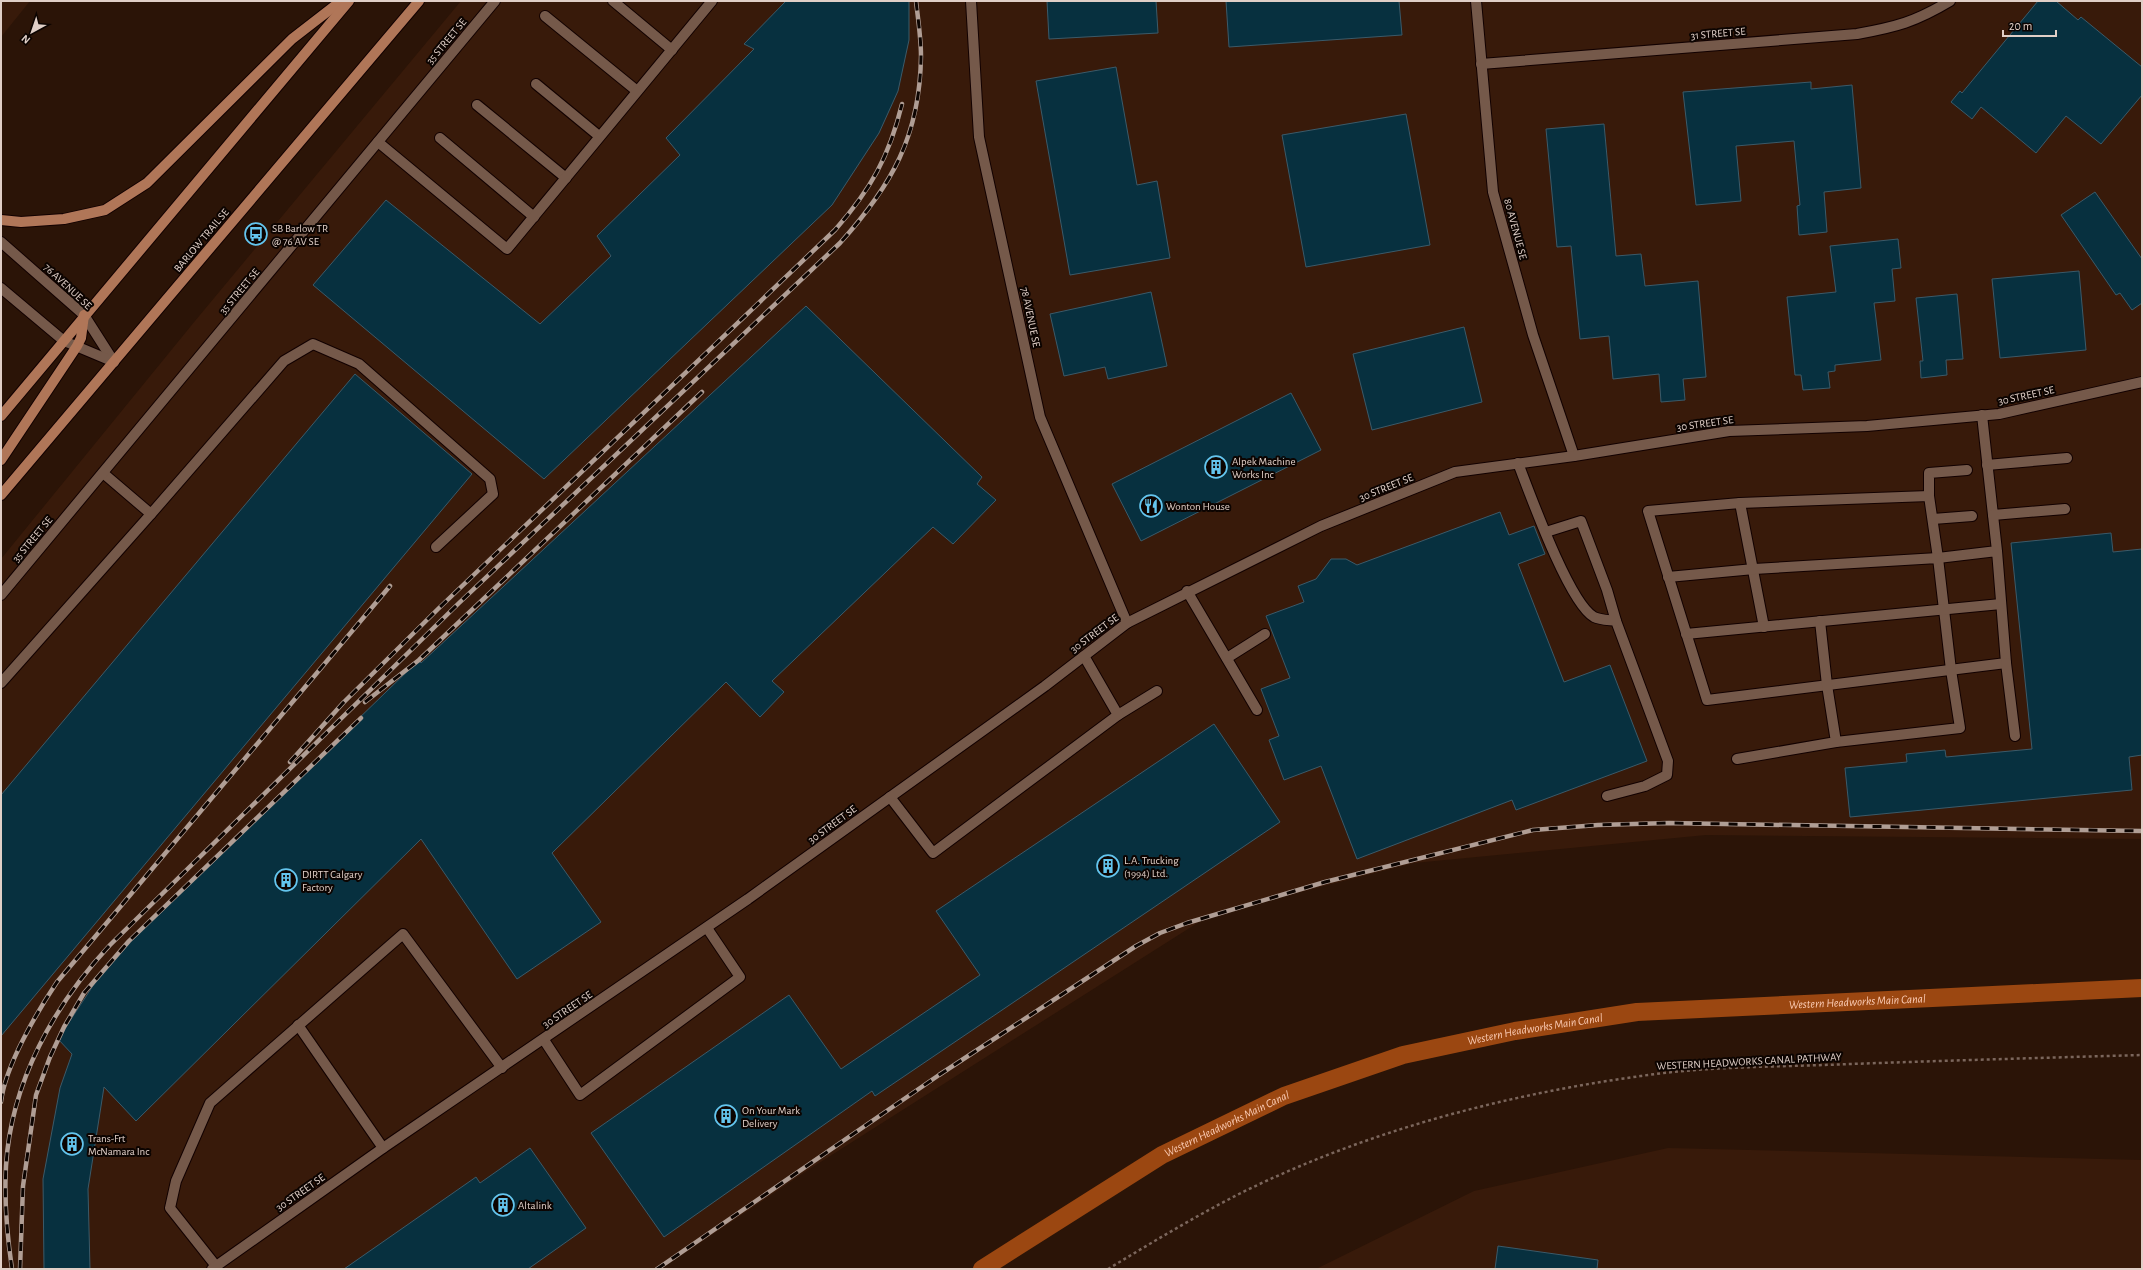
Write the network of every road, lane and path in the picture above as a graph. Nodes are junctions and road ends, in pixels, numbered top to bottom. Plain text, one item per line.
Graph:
1 (341, 1) edge
2 (349, 1) edge
3 (419, 1) edge
4 (495, 1) edge
5 (613, 1) edge
6 (712, 1) edge
7 (971, 1) edge
8 (1476, 1) edge
9 (1950, 1) edge
10 (545, 16) dead end
11 (672, 50) junction
12 (1481, 64) junction
13 (536, 84) dead end
14 (637, 91) junction
15 (477, 105) dead end
16 (599, 136) junction
17 (440, 138) dead end
18 (378, 142) junction
19 (566, 178) junction
20 (534, 217) junction
21 (1, 220) edge
22 (1, 242) edge
23 (1, 288) edge
24 (84, 315) junction
25 (64, 341) junction
26 (77, 346) junction
27 (114, 362) junction
28 (2142, 382) edge
29 (1982, 415) junction
30 (1, 416) edge
31 (1574, 456) junction
32 (2067, 458) dead end
33 (1, 460) edge
34 (1518, 463) junction
35 (1987, 466) junction
36 (1967, 470) dead end
37 (103, 473) junction
38 (1, 495) edge
39 (1929, 496) junction
40 (1740, 503) junction
41 (2065, 509) dead end
42 (151, 514) junction
43 (1993, 515) junction
44 (1972, 516) dead end
45 (1933, 519) junction
46 (1546, 532) junction
47 (436, 547) dead end
48 (1997, 551) junction
49 (1938, 558) junction
50 (1754, 569) junction
51 (1668, 577) junction
52 (1187, 591) junction
53 (1, 595) edge
54 (2001, 604) junction
55 (1944, 609) junction
56 (1616, 621) junction
57 (1820, 621) junction
58 (1127, 623) junction
59 (1764, 627) junction
60 (1265, 634) dead end
61 (1686, 634) junction
62 (1084, 656) junction
63 (1226, 658) junction
64 (2006, 663) junction
65 (1951, 670) junction
66 (1, 683) edge
67 (1827, 685) junction
68 (1157, 691) dead end
69 (1257, 710) dead end
70 (1118, 715) junction
71 (2015, 736) dead end
72 (1836, 742) junction
73 (1737, 759) dead end
74 (1607, 796) dead end
75 (890, 797) junction
76 (708, 928) junction
77 (298, 1025) junction
78 (544, 1040) junction
79 (2142, 1055) edge
80 (502, 1068) junction
81 (383, 1148) junction
82 (214, 1267) edge
83 (1108, 1269) edge

1 - 21 main road
2 - 24 main road
3 - 27 main road, BARLOW TRAIL SE
4 - 18 street, 35 STREET SE
5 - 11 street
6 - 11 street
7 - 58 street, 78 AVENUE SE
8 - 12 street, 80 AVENUE SE
9 - 12 street, 31 STREET SE
10 - 14 street
11 - 14 street
12 - 31 street, 80 AVENUE SE
13 - 16 street
14 - 16 street
15 - 19 street
16 - 19 street
17 - 20 street
18 - 20 street
18 - 37 street, 35 STREET SE
19 - 20 street
22 - 24 street, 76 AVENUE SE
23 - 25 street
24 - 25 main road
24 - 26 main road
24 - 27 street, 76 AVENUE SE
25 - 26 street
25 - 30 main road
26 - 27 street
26 - 33 main road
27 - 38 main road, BARLOW TRAIL SE
28 - 29 street, 30 STREET SE
29 - 31 street, 30 STREET SE
29 - 35 street
31 - 34 street, 30 STREET SE
32 - 35 street
34 - 46 street
34 - 52 street, 30 STREET SE
35 - 43 street
36 - 39 street
37 - 42 street
37 - 53 street, 35 STREET SE
39 - 40 street
39 - 45 street
40 - 50 street
40 - 51 street
41 - 43 street
42 - 47 street
42 - 66 street
43 - 48 street
44 - 45 street
45 - 49 street
46 - 56 street
46 - 56 street
48 - 49 street
48 - 54 street
49 - 50 street
49 - 55 street
50 - 51 street
50 - 59 street
51 - 61 street
52 - 58 street, 30 STREET SE
52 - 63 street
54 - 55 street
54 - 64 street
55 - 57 street
55 - 65 street
56 - 74 street
57 - 59 street
57 - 67 street
58 - 62 street, 30 STREET SE
59 - 61 street
60 - 63 street
61 - 67 street
62 - 70 street
62 - 75 street, 30 STREET SE
63 - 69 street
64 - 65 street
64 - 71 street
65 - 67 street
65 - 72 street
67 - 72 street
68 - 70 street
70 - 75 street
72 - 73 street
75 - 76 street, 30 STREET SE
76 - 78 street, 30 STREET SE
76 - 78 street
77 - 80 street
77 - 81 street
77 - 82 street
78 - 80 street, 30 STREET SE
79 - 83 path, WESTERN HEADWORKS CANAL PATHWAY
80 - 81 street, 30 STREET SE
81 - 82 street, 30 STREET SE

